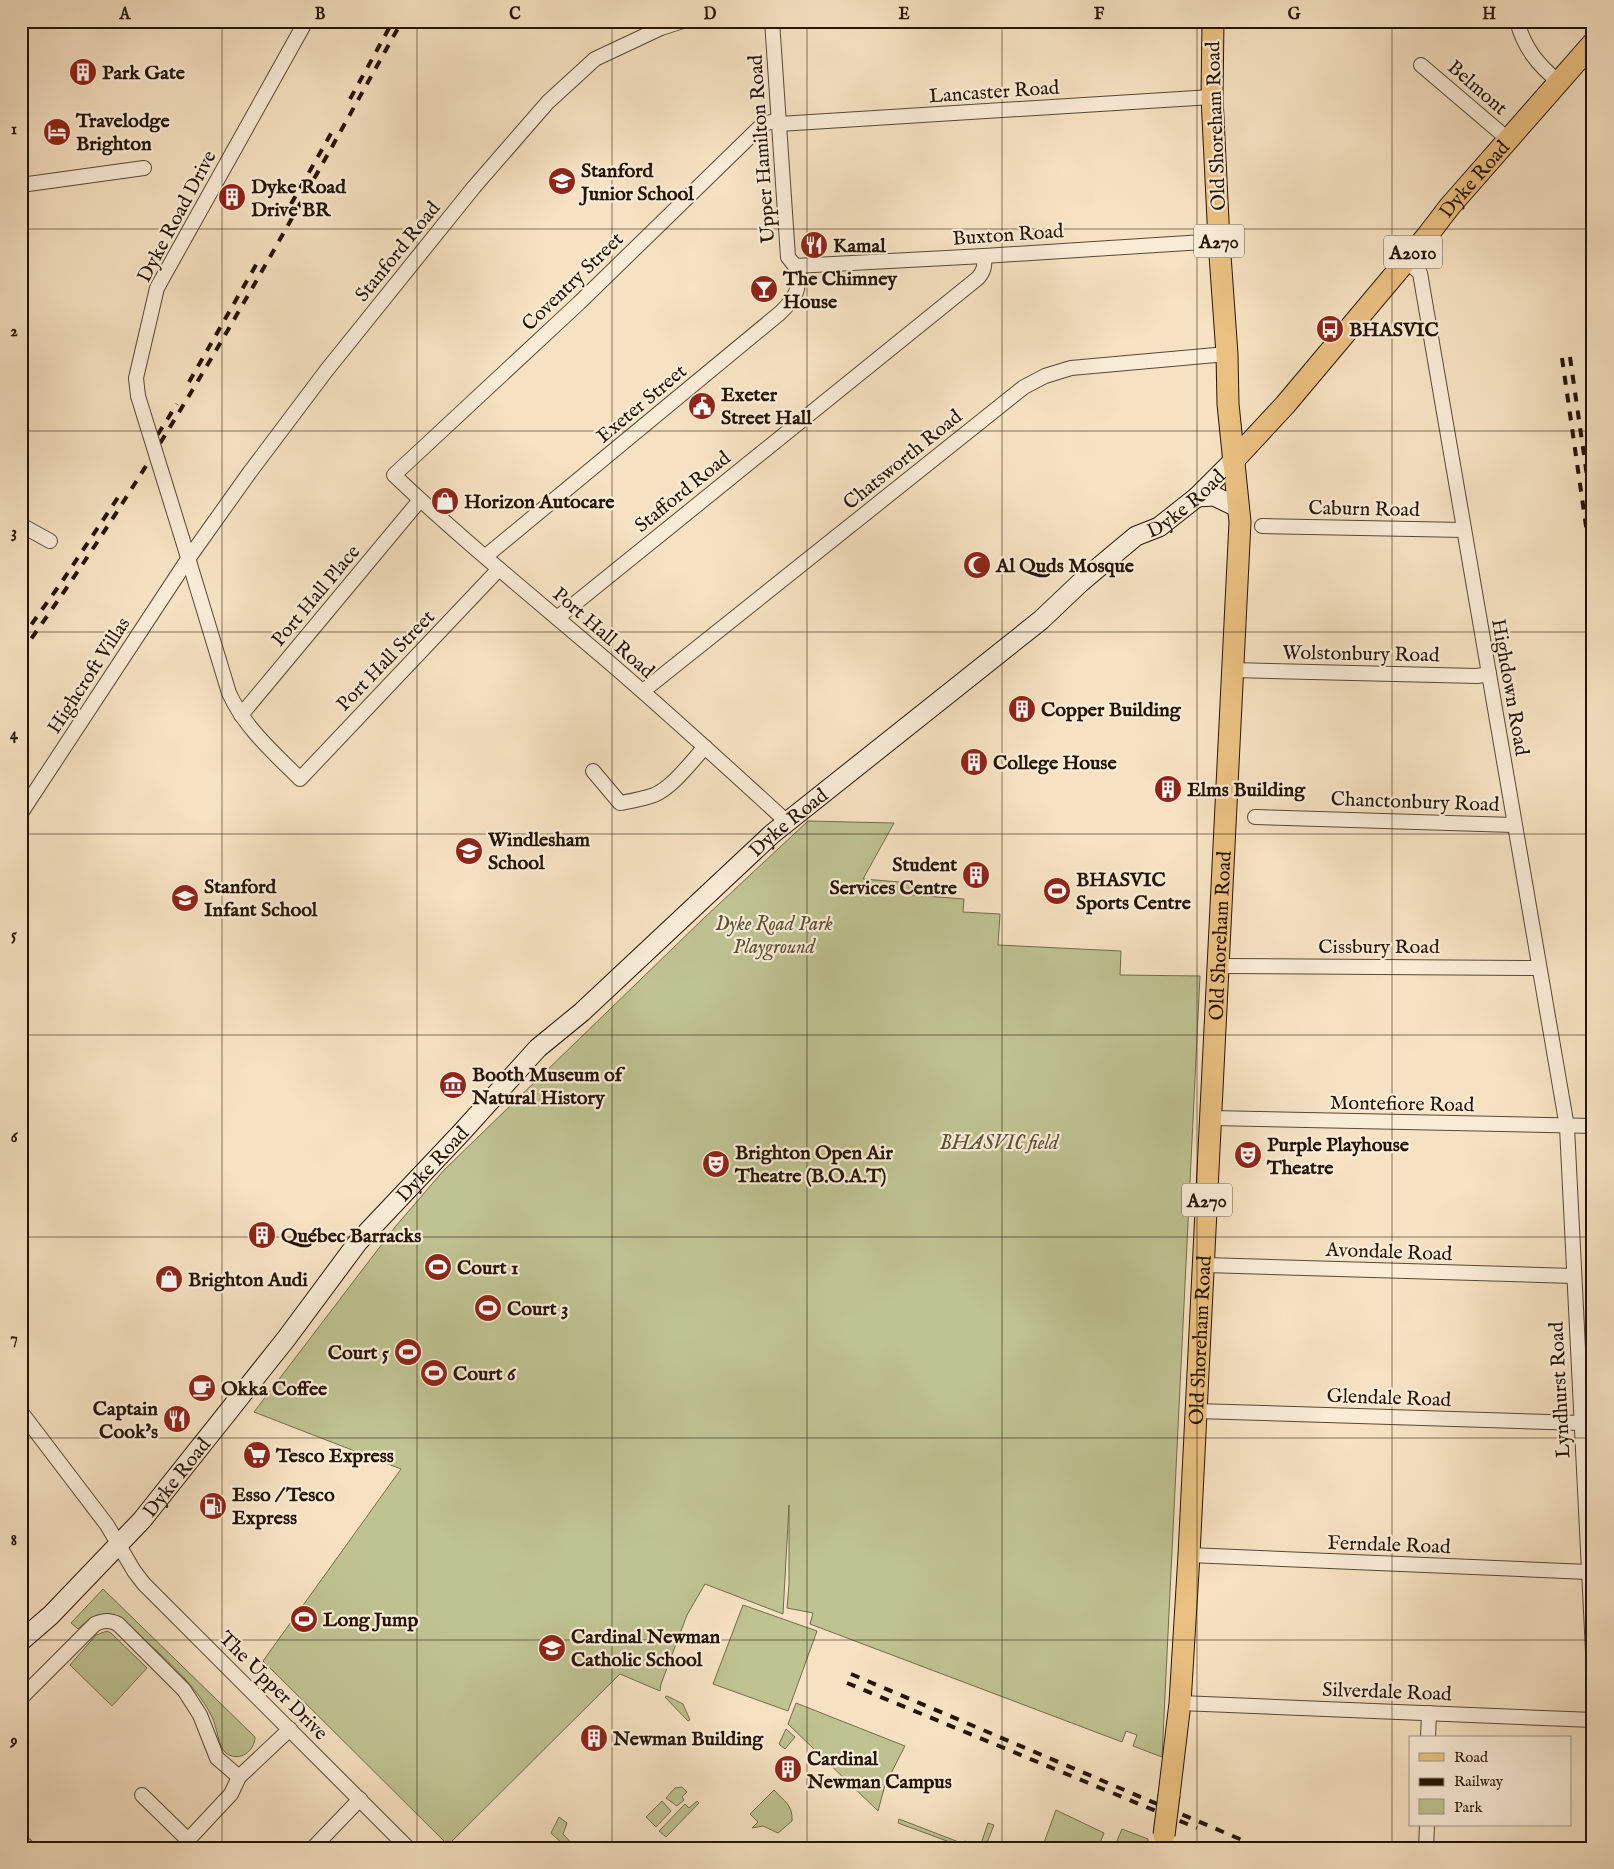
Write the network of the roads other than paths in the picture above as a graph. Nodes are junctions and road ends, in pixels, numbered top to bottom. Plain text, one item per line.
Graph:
1 (306, 21) edge
2 (683, 21) edge
3 (772, 21) edge
4 (1213, 21) edge
5 (1517, 21) edge
6 (1593, 43) edge
7 (1421, 65) dead end
8 (1559, 82) junction
9 (1212, 97) junction
10 (779, 122) junction
11 (1509, 140) junction
12 (144, 168) dead end
13 (21, 185) edge
14 (1219, 241) junction
15 (984, 256) junction
16 (1406, 261) junction
17 (799, 267) junction
18 (1227, 354) junction
19 (1233, 461) junction
20 (394, 475) joint
21 (1197, 496) junction
22 (420, 500) junction
23 (1239, 508) junction
24 (21, 525) edge
25 (1262, 526) dead end
26 (1464, 530) junction
27 (50, 541) dead end
28 (486, 556) junction
29 (188, 559) junction
30 (499, 569) junction
31 (557, 618) junction
32 (1232, 670) junction
33 (1489, 674) junction
34 (643, 691) junction
35 (241, 715) junction
36 (705, 747) junction
37 (593, 771) dead end
38 (300, 779) joint
39 (21, 813) edge
40 (1255, 816) dead end
41 (788, 822) junction
42 (1514, 824) junction
43 (1219, 966) junction
44 (1538, 968) junction
45 (1211, 1118) junction
46 (1593, 1126) edge
47 (1567, 1127) junction
48 (1205, 1265) junction
49 (1573, 1276) junction
50 (21, 1412) edge
51 (1196, 1412) junction
52 (1580, 1423) junction
53 (120, 1545) junction
54 (1189, 1556) junction
55 (1588, 1572) junction
56 (21, 1641) edge
57 (1593, 1651) edge
58 (21, 1698) edge
59 (1180, 1703) junction
60 (1429, 1713) junction
61 (1593, 1720) edge
62 (290, 1729) junction
63 (1428, 1736) edge
64 (239, 1777) junction
65 (142, 1795) dead end
66 (360, 1799) junction
67 (1427, 1826) edge
68 (21, 1841) edge
69 (1163, 1841) edge
70 (28, 1848) edge
71 (313, 1848) edge
72 (408, 1848) edge
73 (1426, 1848) edge

1 - 29 street, Dyke Road Drive, bridge
2 - 29 street, Stanford Road
3 - 10 street, Upper Hamilton Road
4 - 9 main road, Old Shoreham Road / A270
5 - 8 street
6 - 8 main road, Dyke Road / A2010
7 - 11 street, Belmont
8 - 11 main road, Dyke Road / A2010
9 - 10 street, Lancaster Road
9 - 14 main road, Old Shoreham Road / A270
10 - 17 street, Upper Hamilton Road
10 - 20 street, Coventry Street
11 - 16 main road, Dyke Road / A2010
12 - 13 street
14 - 15 street, Buxton Road
14 - 18 main road, Old Shoreham Road / A270
15 - 17 street, Buxton Road
15 - 31 street, Stafford Road
16 - 19 main road, Dyke Road / A2010
16 - 26 street, Highdown Road
17 - 28 street, Exeter Street
18 - 19 main road, Old Shoreham Road / A270
18 - 34 street, Chatsworth Road
19 - 21 street, Dyke Road
19 - 23 main road, Old Shoreham Road / A270
20 - 22 street, Port Hall Road
21 - 23 street
21 - 41 street, Dyke Road
22 - 28 street, Port Hall Road
22 - 35 street, Port Hall Place
23 - 32 main road, Old Shoreham Road / A270
24 - 27 street
25 - 26 street, Caburn Road
26 - 33 street, Highdown Road
28 - 30 street, Port Hall Road
29 - 35 street, Dyke Road Drive
29 - 39 street, Highcroft Villas
30 - 31 street, Port Hall Road
30 - 38 street, Port Hall Street
31 - 34 street, Port Hall Road
32 - 33 street, Wolstonbury Road
32 - 43 main road, Old Shoreham Road / A270
33 - 42 street, Highdown Road
34 - 36 street, Port Hall Road
35 - 38 street, Dyke Road Drive
36 - 37 street
36 - 41 street, Port Hall Road
40 - 42 street, Chanctonbury Road
41 - 53 street, Dyke Road
42 - 44 street, Highdown Road
43 - 44 street, Cissbury Road
43 - 45 main road, Old Shoreham Road / A270
44 - 47 street, Highdown Road
45 - 47 street, Montefiore Road
45 - 48 main road, Old Shoreham Road / A270
46 - 47 street, Montefiore Road
47 - 49 street, Lyndhurst Road
48 - 49 street, Avondale Road
48 - 51 main road, Old Shoreham Road / A270
49 - 52 street, Lyndhurst Road
50 - 53 street
51 - 52 street, Glendale Road
51 - 54 main road, Old Shoreham Road / A270
52 - 55 street, Lyndhurst Road
53 - 56 street, Dyke Road
53 - 62 street, The Upper Drive
54 - 55 street, Ferndale Road
54 - 59 main road, Old Shoreham Road / A270
55 - 57 street, Lyndhurst Road
58 - 64 street
59 - 60 street, Silverdale Road
59 - 69 main road, Old Shoreham Road / A270, bridge
60 - 61 street, Silverdale Road
60 - 63 street
62 - 64 street
62 - 66 street, The Upper Drive
64 - 65 street
66 - 71 street
66 - 72 street, The Upper Drive
67 - 73 street
68 - 70 street

